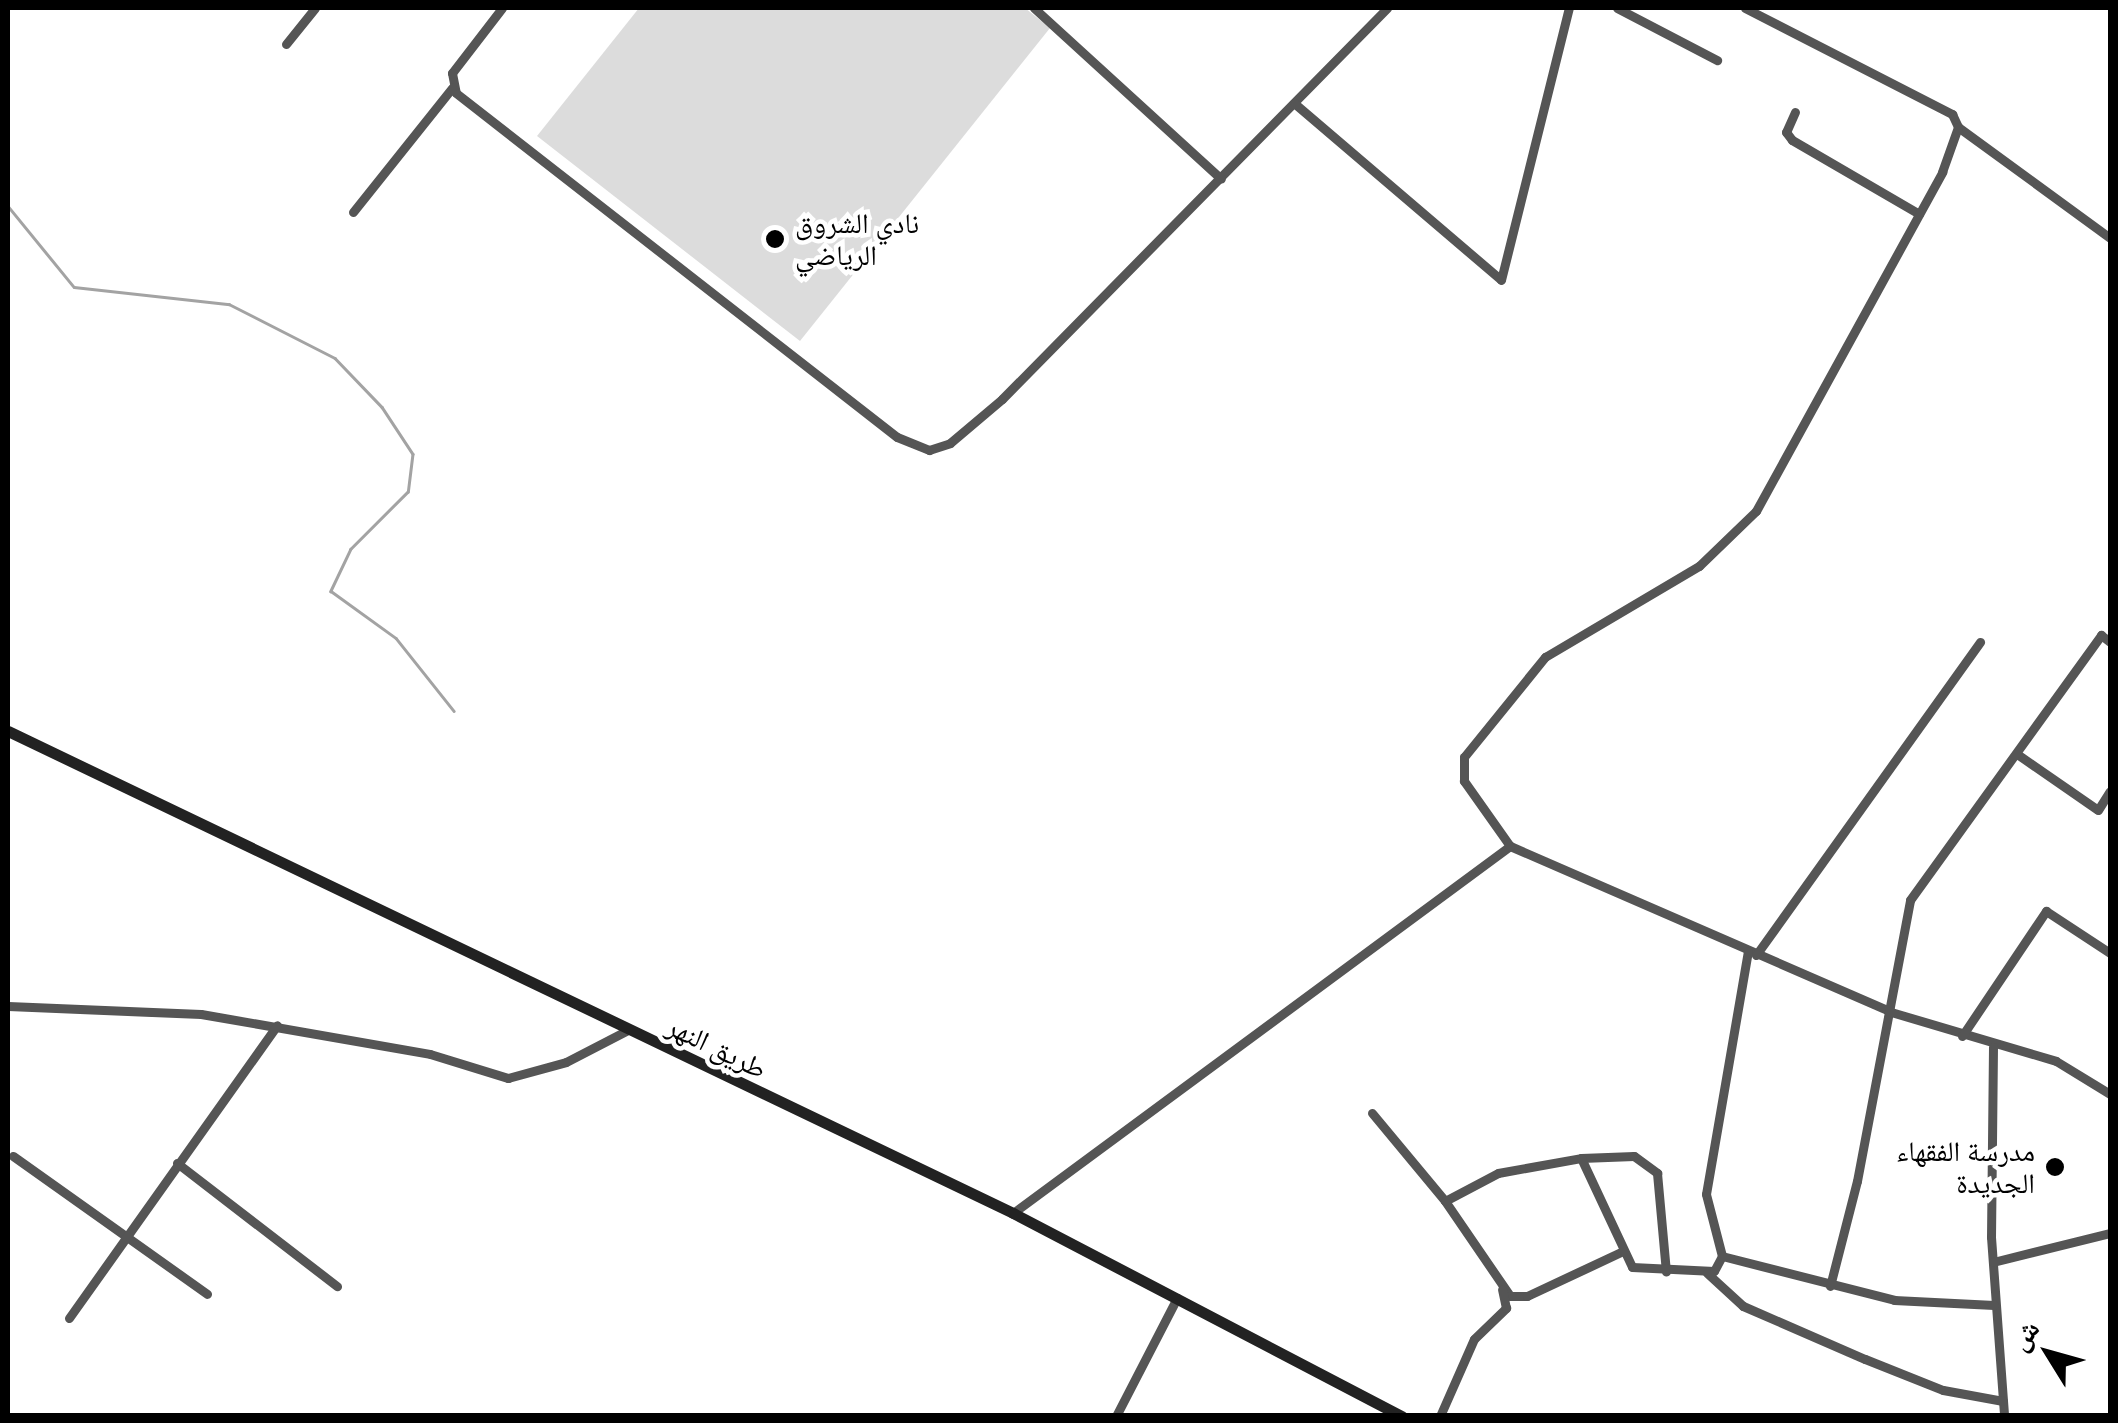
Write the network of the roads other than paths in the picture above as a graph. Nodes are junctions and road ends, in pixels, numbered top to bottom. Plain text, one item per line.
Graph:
1 (315, 8) edge
2 (502, 8) edge
3 (1034, 8) edge
4 (1387, 8) edge
5 (1569, 8) edge
6 (1617, 8) edge
7 (1745, 8) edge
8 (286, 44) dead end
9 (1718, 60) dead end
10 (452, 88) junction
11 (1294, 103) junction
12 (1795, 112) dead end
13 (1958, 128) junction
14 (1221, 179) junction
15 (353, 212) dead end
16 (1919, 214) junction
17 (2110, 238) edge
18 (1980, 642) dead end
19 (2110, 642) edge
20 (8, 730) edge
21 (2017, 754) junction
22 (2110, 792) edge
23 (1510, 846) junction
24 (1752, 953) junction
25 (2110, 953) edge
26 (8, 1006) edge
27 (1891, 1012) junction
28 (277, 1025) junction
29 (626, 1031) junction
30 (1962, 1036) junction
31 (1992, 1046) junction
32 (2110, 1094) edge
33 (1372, 1113) dead end
34 (13, 1156) dead end
35 (1581, 1158) junction
36 (178, 1164) junction
37 (1445, 1201) junction
38 (1013, 1213) junction
39 (2110, 1233) edge
40 (130, 1236) junction
41 (1623, 1252) junction
42 (1722, 1256) junction
43 (1993, 1262) junction
44 (1666, 1272) junction
45 (1707, 1273) junction
46 (1501, 1285) junction
47 (337, 1286) dead end
48 (1830, 1286) junction
49 (207, 1294) dead end
50 (1178, 1298) junction
51 (1994, 1305) junction
52 (69, 1318) dead end
53 (2003, 1401) junction
54 (1116, 1416) edge
55 (1402, 1416) edge
56 (1440, 1416) edge
57 (2004, 1416) edge

1 - 8 street
2 - 10 street
3 - 14 street
4 - 11 street
5 - 11 street
6 - 9 street
7 - 13 street
10 - 14 street
10 - 15 street
11 - 14 street
12 - 16 street
13 - 16 street
13 - 17 street
16 - 23 street
18 - 24 street
19 - 21 street
20 - 29 main road, طريق النهر
21 - 22 street
21 - 27 street
23 - 24 street
23 - 38 street
24 - 27 street
24 - 42 street
25 - 30 street
26 - 28 street
27 - 30 street
27 - 48 street
28 - 29 street
28 - 36 street
29 - 38 main road, طريق النهر
30 - 31 street
31 - 32 street
31 - 43 street
33 - 37 street
34 - 40 street
35 - 37 street
35 - 41 street
35 - 44 street
36 - 40 street
36 - 47 street
37 - 46 street
38 - 50 main road, طريق النهر
39 - 43 street
40 - 49 street
40 - 52 street
41 - 44 street
41 - 46 street
42 - 45 street
42 - 48 street
43 - 51 street
44 - 45 street
45 - 53 street
46 - 56 street
48 - 51 street
50 - 54 street
50 - 55 main road, طريق النهر
51 - 53 street
53 - 57 street

